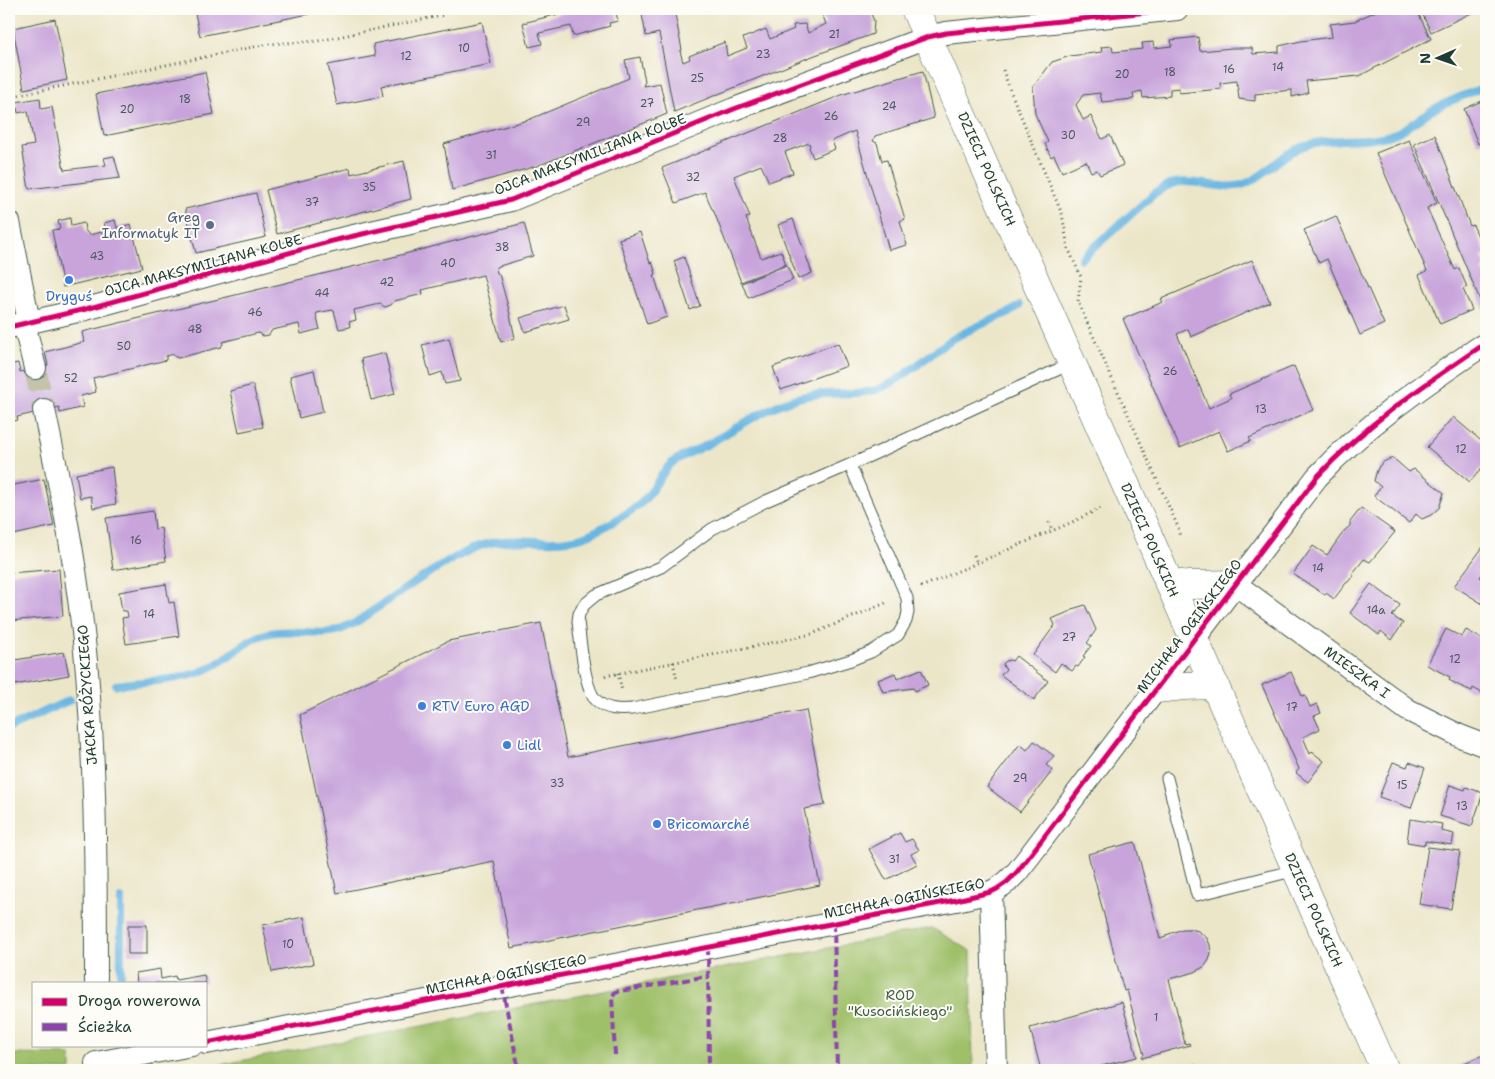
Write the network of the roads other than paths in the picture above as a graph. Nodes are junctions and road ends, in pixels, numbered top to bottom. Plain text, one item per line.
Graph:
1 (915, 9) edge
2 (1178, 9) edge
3 (928, 37) junction
4 (9, 222) edge
5 (21, 324) edge
6 (1486, 344) edge
7 (1072, 363) junction
8 (35, 368) tunnel mouth
9 (44, 410) tunnel mouth
10 (850, 465) junction
11 (1168, 582) junction
12 (1235, 584) junction
13 (1194, 640) junction
14 (1214, 685) junction
15 (1156, 689) junction
16 (1486, 746) edge
17 (1167, 778) dead end
18 (1296, 870) junction
19 (992, 892) junction
20 (96, 982) edge
21 (208, 1042) edge
22 (186, 1046) edge
23 (96, 1060) edge
24 (996, 1070) edge
25 (1385, 1070) edge

1 - 3 street, DZIECI POLSKICH
2 - 3 street, OJCA MAKSYMILIANA KOLBE
3 - 5 street, OJCA MAKSYMILIANA KOLBE
3 - 7 street, DZIECI POLSKICH
4 - 5 street
5 - 8 street
6 - 12 street, MICHAŁA OGIŃSKIEGO
7 - 10 lane
7 - 11 street, DZIECI POLSKICH
9 - 20 street, JACKA RÓŻYCKIEGO
10 - 10 lane
11 - 12 street
11 - 13 street, DZIECI POLSKICH
12 - 13 street, MICHAŁA OGIŃSKIEGO
12 - 16 street, MIESZKA I
13 - 14 street, DZIECI POLSKICH
13 - 15 street, MICHAŁA OGIŃSKIEGO
14 - 15 street
14 - 18 street, DZIECI POLSKICH
15 - 19 street, MICHAŁA OGIŃSKIEGO
17 - 18 lane
18 - 25 street, DZIECI POLSKICH
19 - 21 street, MICHAŁA OGIŃSKIEGO
19 - 24 street
22 - 23 street

